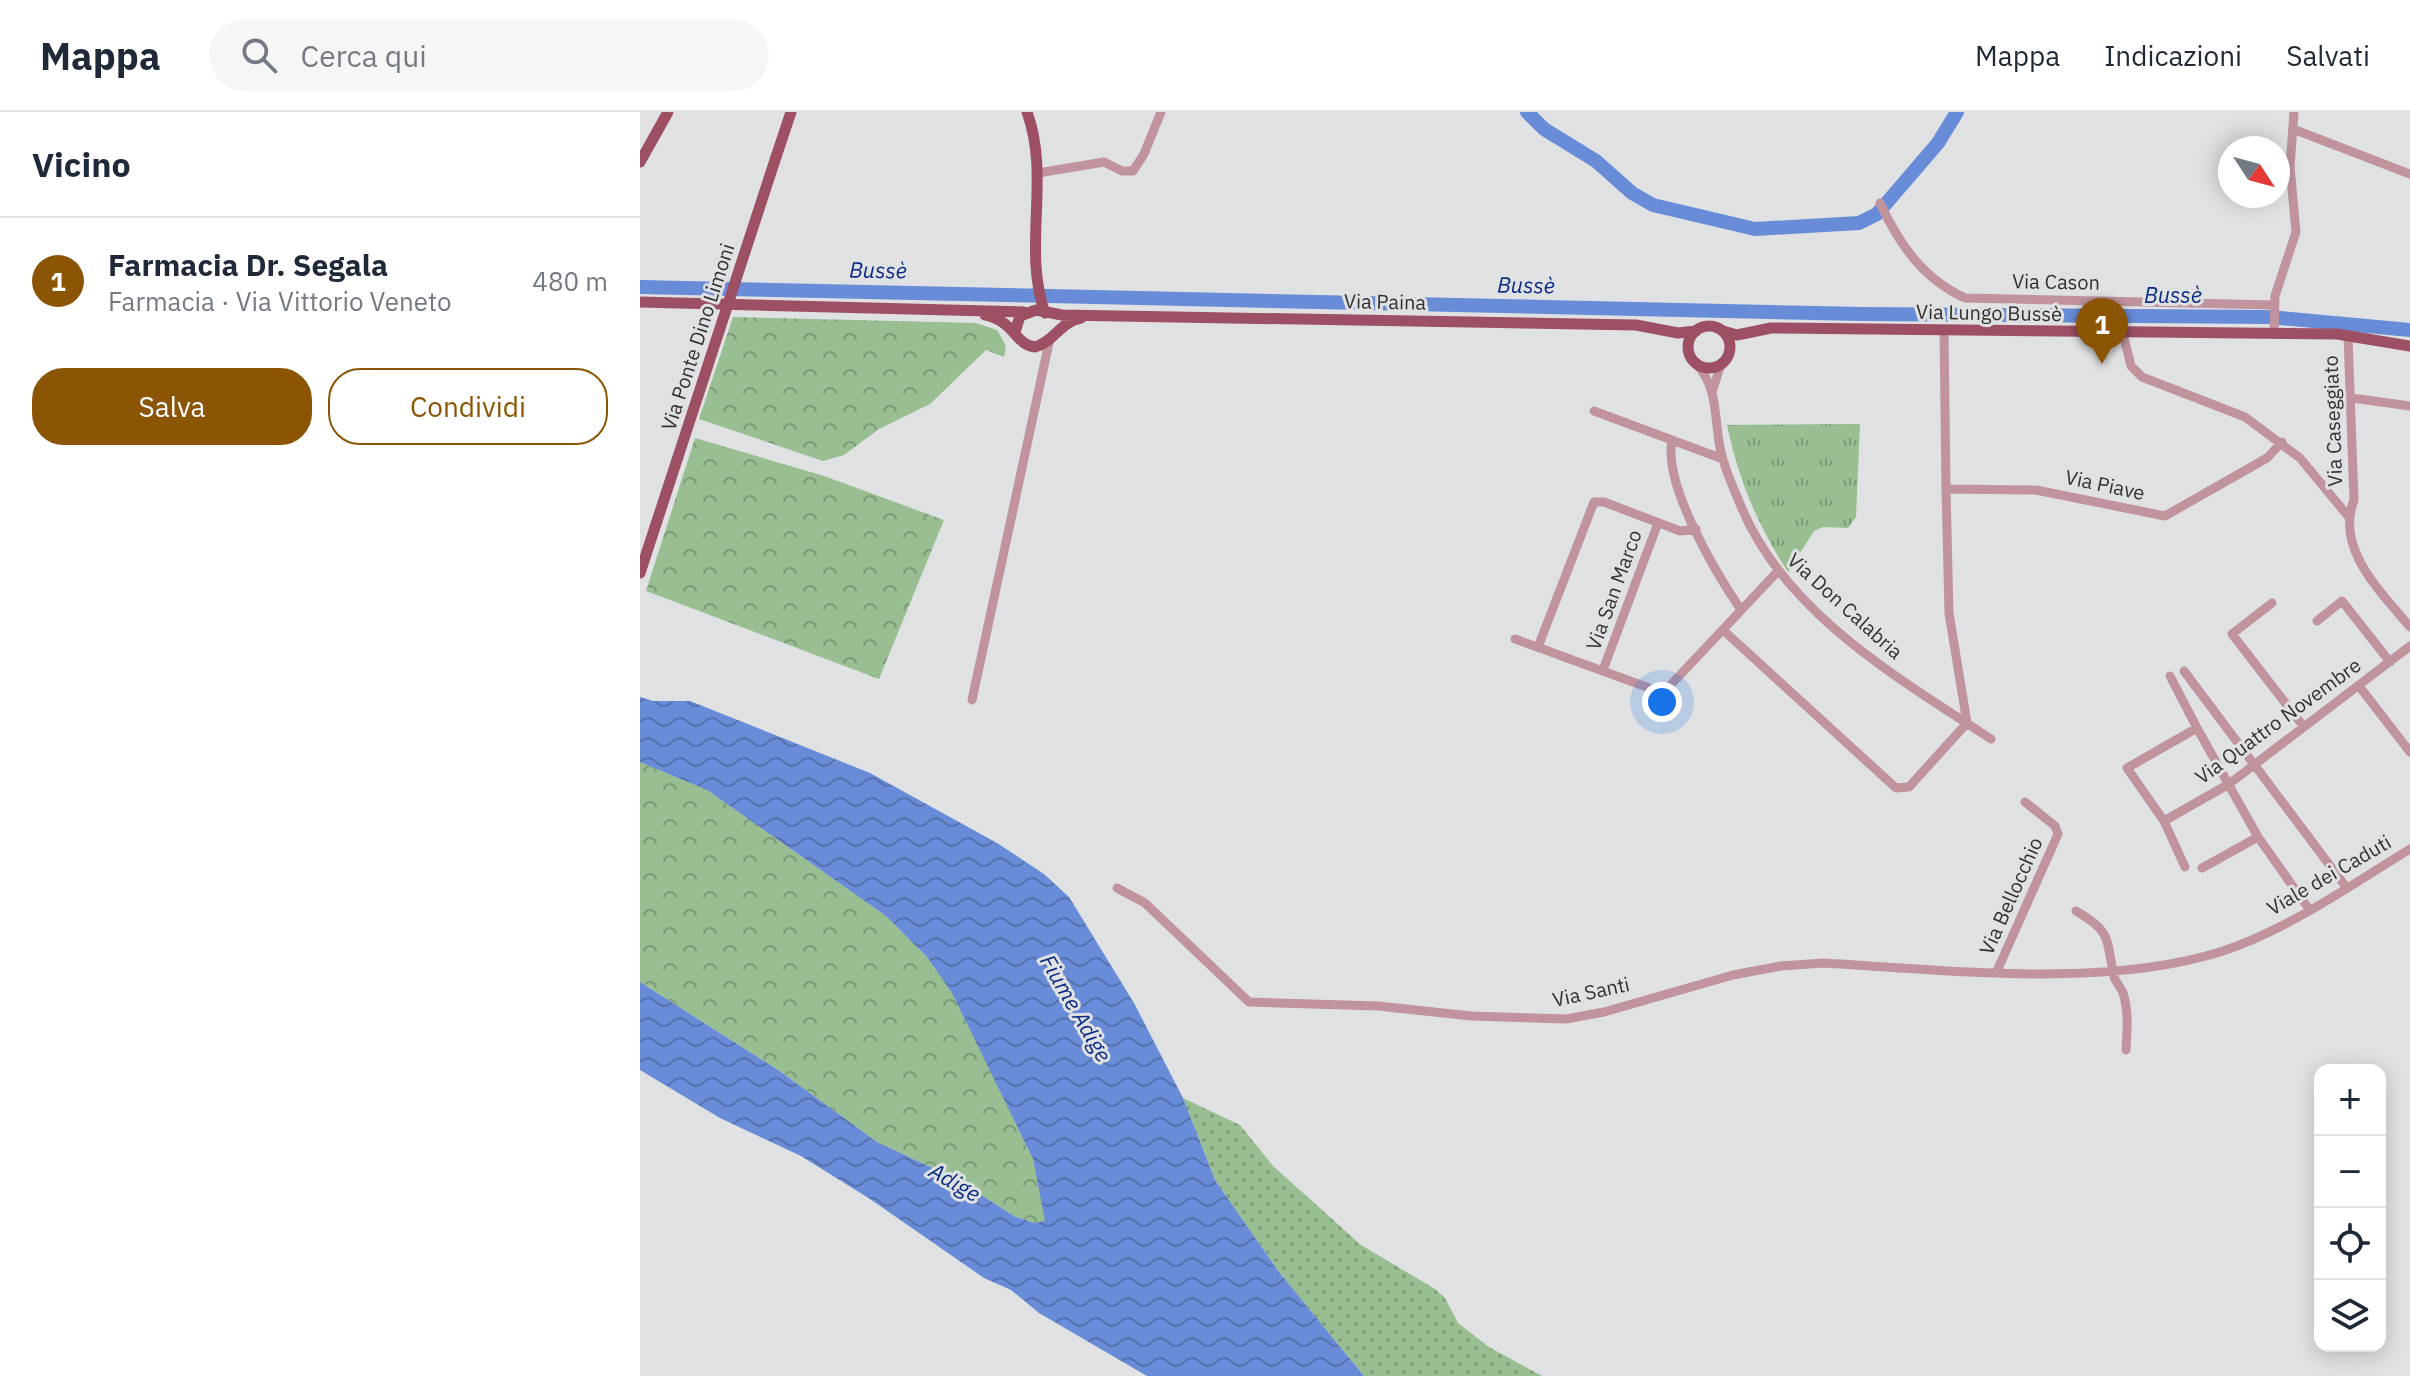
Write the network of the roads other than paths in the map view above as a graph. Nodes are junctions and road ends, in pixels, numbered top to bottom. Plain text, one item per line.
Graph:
1 (668, 112) edge
2 (791, 112) edge
3 (1027, 112) edge
4 (1161, 112) edge
5 (2294, 112) edge
6 (2293, 129) junction
7 (640, 162) edge
8 (1038, 173) junction
9 (2410, 174) edge
10 (1882, 208) dead end
11 (640, 302) edge
12 (2274, 305) junction
13 (953, 310) junction
14 (1036, 310) junction
15 (1112, 315) junction
16 (1656, 329) junction
17 (1944, 330) junction
18 (1696, 331) junction
19 (1723, 331) junction
20 (1759, 331) junction
21 (1015, 332) junction
22 (2123, 334) junction
23 (2274, 334) junction
24 (1051, 336) junction
25 (2348, 337) junction
26 (1029, 346) junction
27 (2410, 346) edge
28 (1688, 348) junction
29 (1730, 351) junction
30 (1721, 364) junction
31 (1044, 365) junction
32 (1697, 365) junction
33 (1712, 392) junction
34 (2352, 398) junction
35 (2410, 406) edge
36 (1594, 411) dead end
37 (1672, 440) junction
38 (2282, 442) junction
39 (1723, 459) junction
40 (1946, 489) junction
41 (2348, 516) junction
42 (1658, 523) junction
43 (1696, 529) junction
44 (1778, 571) junction
45 (640, 573) edge
46 (2272, 603) dead end
47 (1741, 610) junction
48 (2317, 621) dead end
49 (2410, 627) edge
50 (1723, 630) junction
51 (1515, 639) dead end
52 (2410, 646) edge
53 (1538, 647) junction
54 (2390, 662) junction
55 (1603, 670) junction
56 (2184, 671) dead end
57 (2170, 676) dead end
58 (2359, 686) junction
59 (972, 700) dead end
60 (1967, 723) junction
61 (2304, 727) junction
62 (2197, 728) junction
63 (1991, 739) dead end
64 (2410, 752) edge
65 (2254, 765) junction
66 (2229, 784) junction
67 (2025, 802) dead end
68 (2164, 821) junction
69 (2258, 837) junction
70 (2410, 849) edge
71 (2185, 867) dead end
72 (2202, 868) dead end
73 (2346, 887) junction
74 (1117, 888) dead end
75 (2309, 909) junction
76 (2076, 911) dead end
77 (2265, 933) joint
78 (1997, 971) junction
79 (2114, 971) junction
80 (2126, 1050) dead end

1 - 7 main road
2 - 45 main road, Via Ponte Dino Limoni, bridge
3 - 8 main road
4 - 8 street
5 - 6 street
6 - 9 street
6 - 12 street
8 - 14 main road
10 - 12 street, Via Cason
11 - 13 main road
12 - 23 street
13 - 14 main road
13 - 21 main road
14 - 15 main road
14 - 21 main road
14 - 24 main road
15 - 16 main road, Via Paina
15 - 24 main road
16 - 18 main road, Via Paina
16 - 28 main road, Via Paina
17 - 20 main road, Via Lungo Bussè
17 - 22 main road, Via Lungo Bussè
17 - 40 street
18 - 19 main road
18 - 28 main road
19 - 20 main road, Via Lungo Bussè
19 - 29 main road
20 - 29 main road
21 - 26 main road
22 - 23 main road, Via Lungo Bussè
22 - 38 street
23 - 25 main road, Via Lungo Bussè
24 - 26 main road
24 - 31 street
25 - 27 main road, Via Lungo Bussè
25 - 34 street, Via Caseggiato
26 - 31 street
28 - 32 main road
29 - 30 main road
30 - 32 main road
30 - 33 street, Via Don Calabria
31 - 59 street
32 - 33 street, Via Don Calabria
33 - 39 street, Via Don Calabria
34 - 35 street
34 - 41 street, Via Caseggiato
36 - 37 street
37 - 39 street
37 - 43 street
38 - 40 street, Via Piave
38 - 41 street
39 - 44 street, Via Don Calabria
40 - 60 street
41 - 49 street, Via Caseggiato
42 - 43 street
42 - 53 street
42 - 55 street, Via San Marco
43 - 47 street
44 - 47 street
44 - 60 street, Via Don Calabria
46 - 61 street
47 - 50 street
48 - 54 street
50 - 55 street
50 - 60 street
51 - 53 street
52 - 54 street, Via Quattro Novembre
53 - 55 street
54 - 58 street, Via Quattro Novembre
56 - 65 street
57 - 62 street
58 - 61 street, Via Quattro Novembre
58 - 64 street
60 - 63 street, Via Don Calabria
61 - 65 street, Via Quattro Novembre
62 - 66 street
62 - 68 street
65 - 66 street, Via Quattro Novembre
65 - 73 street
66 - 68 street, Via Quattro Novembre
66 - 69 street
67 - 78 street, Via Bellocchio
68 - 71 street
69 - 72 street
69 - 75 street
70 - 73 street, Viale dei Caduti
73 - 75 street, Viale dei Caduti
74 - 78 street, Via Santi
75 - 77 street, Viale dei Caduti
76 - 79 street
77 - 79 street, Via Santi
78 - 79 street, Via Santi
79 - 80 street

